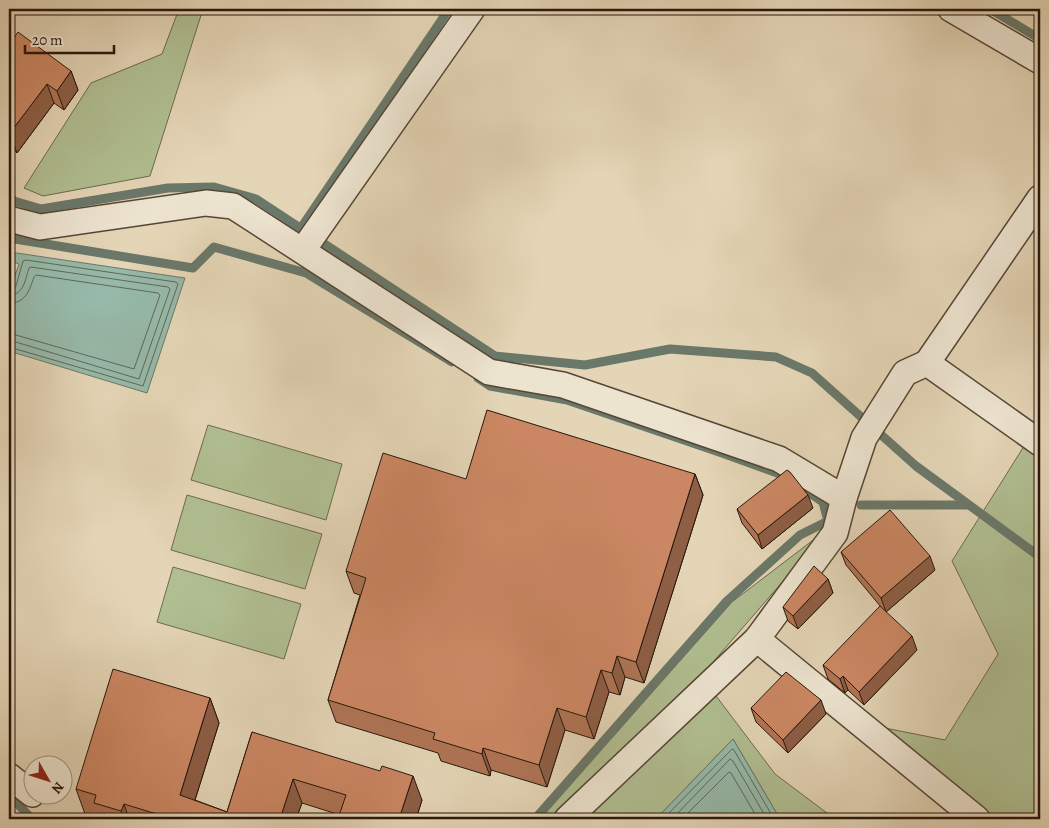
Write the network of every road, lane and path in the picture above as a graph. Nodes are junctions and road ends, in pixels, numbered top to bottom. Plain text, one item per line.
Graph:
1 (472, 9) edge
2 (951, 9) edge
3 (1040, 61) edge
4 (1040, 198) edge
5 (9, 219) edge
6 (303, 250) junction
7 (927, 363) junction
8 (1040, 442) edge
9 (844, 498) junction
10 (757, 639) junction
11 (9, 776) edge
12 (22, 786) edge
13 (567, 819) edge
14 (977, 819) edge

1 - 6 street
2 - 3 street
4 - 7 street
5 - 6 street
6 - 9 street
7 - 8 street
7 - 9 street
9 - 10 street
10 - 13 street
10 - 14 street
11 - 12 street

